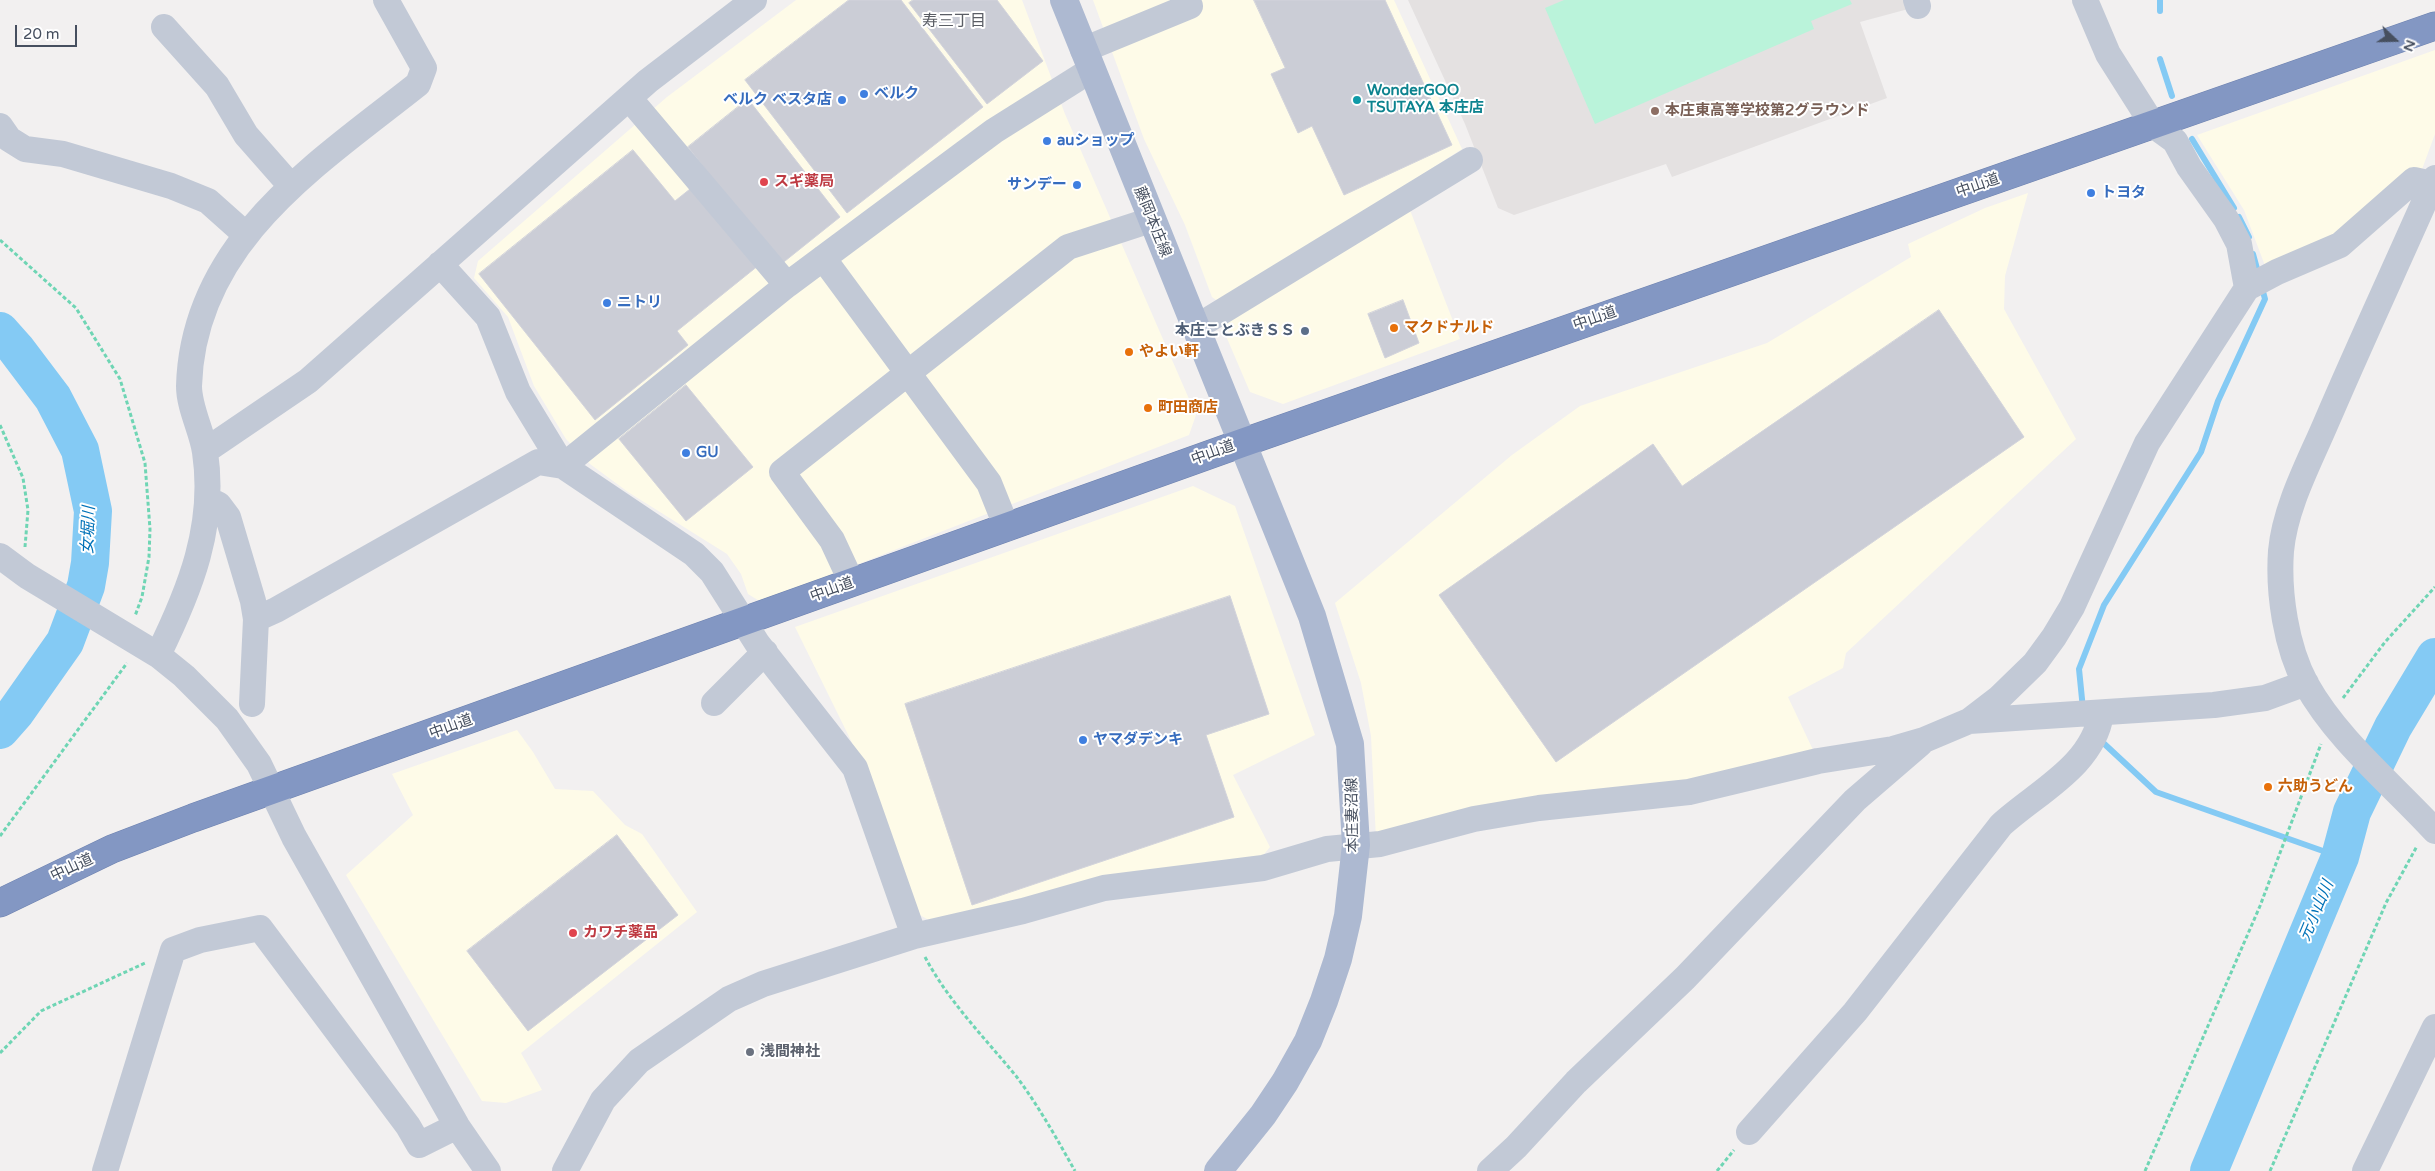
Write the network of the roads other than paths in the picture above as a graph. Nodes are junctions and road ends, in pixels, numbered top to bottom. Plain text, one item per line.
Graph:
1 (386, 0) edge
2 (754, 0) edge
3 (1064, 0) edge
4 (2085, 0) edge
5 (1190, 6) dead end
6 (164, 26) dead end
7 (2435, 26) edge
8 (1087, 60) junction
9 (629, 98) junction
10 (2153, 125) junction
11 (0, 126) edge
12 (1470, 160) dead end
13 (2434, 181) edge
14 (290, 185) junction
15 (1151, 220) junction
16 (245, 234) junction
17 (823, 258) junction
18 (440, 264) junction
19 (2260, 281) junction
20 (787, 285) junction
21 (1195, 328) junction
22 (909, 372) junction
23 (1242, 443) junction
24 (205, 451) junction
25 (563, 466) junction
26 (209, 500) junction
27 (1007, 528) junction
28 (15, 567) edge
29 (852, 583) junction
30 (256, 619) junction
31 (744, 622) junction
32 (142, 645) junction
33 (765, 652) junction
34 (2306, 683) junction
35 (714, 703) dead end
36 (252, 704) dead end
37 (1969, 722) junction
38 (2089, 724) junction
39 (1924, 740) junction
40 (271, 791) junction
41 (2427, 826) edge
42 (1356, 845) junction
43 (0, 903) edge
44 (914, 936) junction
45 (2435, 1027) edge
46 (457, 1126) junction
47 (1749, 1132) road end
48 (105, 1171) edge
49 (488, 1171) edge
50 (565, 1171) edge
51 (1218, 1171) edge
52 (1490, 1171) edge
53 (2365, 1171) edge

1 - 14 street
2 - 9 street
3 - 8 main road, 藤岡本庄線
4 - 10 street
5 - 8 street
6 - 14 street
7 - 10 highway, 中山道
8 - 15 main road, 藤岡本庄線
8 - 17 street
9 - 18 street
9 - 20 street
10 - 19 street
10 - 23 highway, 中山道
11 - 16 street
12 - 21 street
13 - 19 street
13 - 34 street
14 - 16 street
15 - 21 main road, 藤岡本庄線
15 - 22 street
16 - 24 street
17 - 20 street
17 - 22 street
18 - 24 street
18 - 25 street
19 - 37 street
20 - 25 street
21 - 23 main road, 藤岡本庄線
22 - 27 street
22 - 29 street
23 - 27 highway, 中山道
23 - 42 main road, 本庄妻沼線
24 - 26 street
25 - 30 street
25 - 31 street
26 - 30 street
26 - 32 street
27 - 29 highway, 中山道
28 - 32 street
29 - 31 highway, 中山道
30 - 36 street
31 - 33 street
31 - 40 highway, 中山道
32 - 40 street
33 - 35 street
33 - 44 street
34 - 38 street
34 - 41 street
37 - 38 street
37 - 39 street
38 - 47 street
39 - 42 street
39 - 52 street
40 - 43 highway, 中山道
40 - 46 street
42 - 44 street
42 - 51 main road, 本庄妻沼線
44 - 50 street
45 - 53 street
46 - 48 street
46 - 49 street

